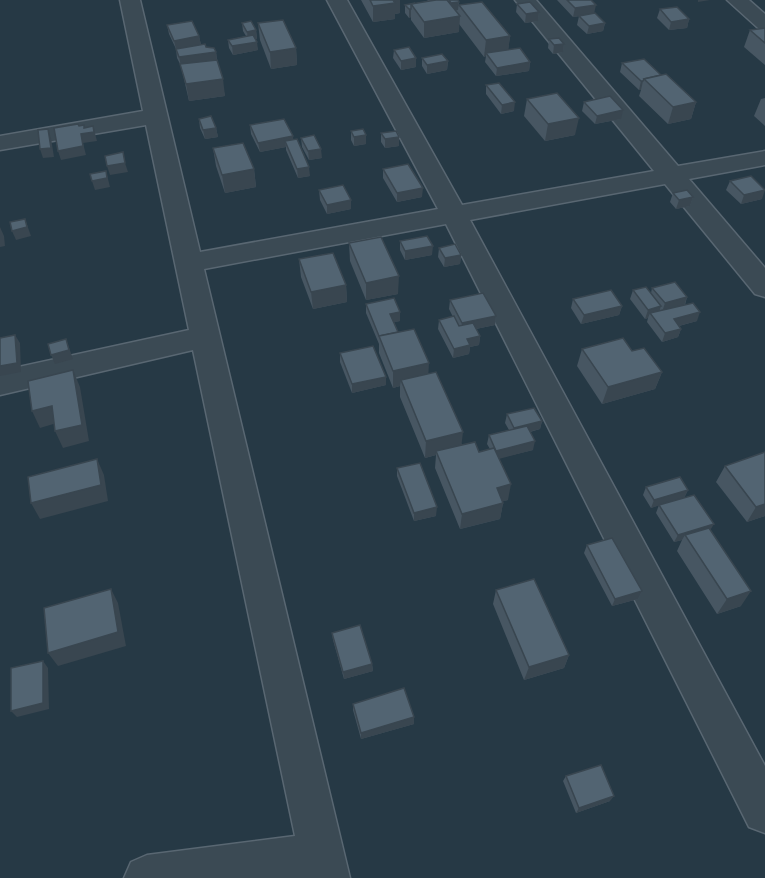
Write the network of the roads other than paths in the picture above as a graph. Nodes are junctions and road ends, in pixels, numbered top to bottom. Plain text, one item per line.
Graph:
1 (130, 0) edge
2 (337, 0) edge
3 (525, 0) edge
4 (737, 0) edge
5 (765, 24) edge
6 (156, 116) junction
7 (0, 143) edge
8 (765, 158) edge
9 (670, 175) junction
10 (454, 214) junction
11 (189, 263) junction
12 (765, 287) edge
13 (206, 337) junction
14 (0, 383) edge
15 (765, 811) edge
16 (324, 867) edge
17 (147, 878) edge

1 - 6 street
2 - 10 street
3 - 9 street
4 - 5 street
6 - 7 street
6 - 11 street
8 - 9 street
9 - 10 street
9 - 12 street
10 - 11 street
10 - 15 street
11 - 13 street
13 - 14 street
13 - 16 street
16 - 17 street

